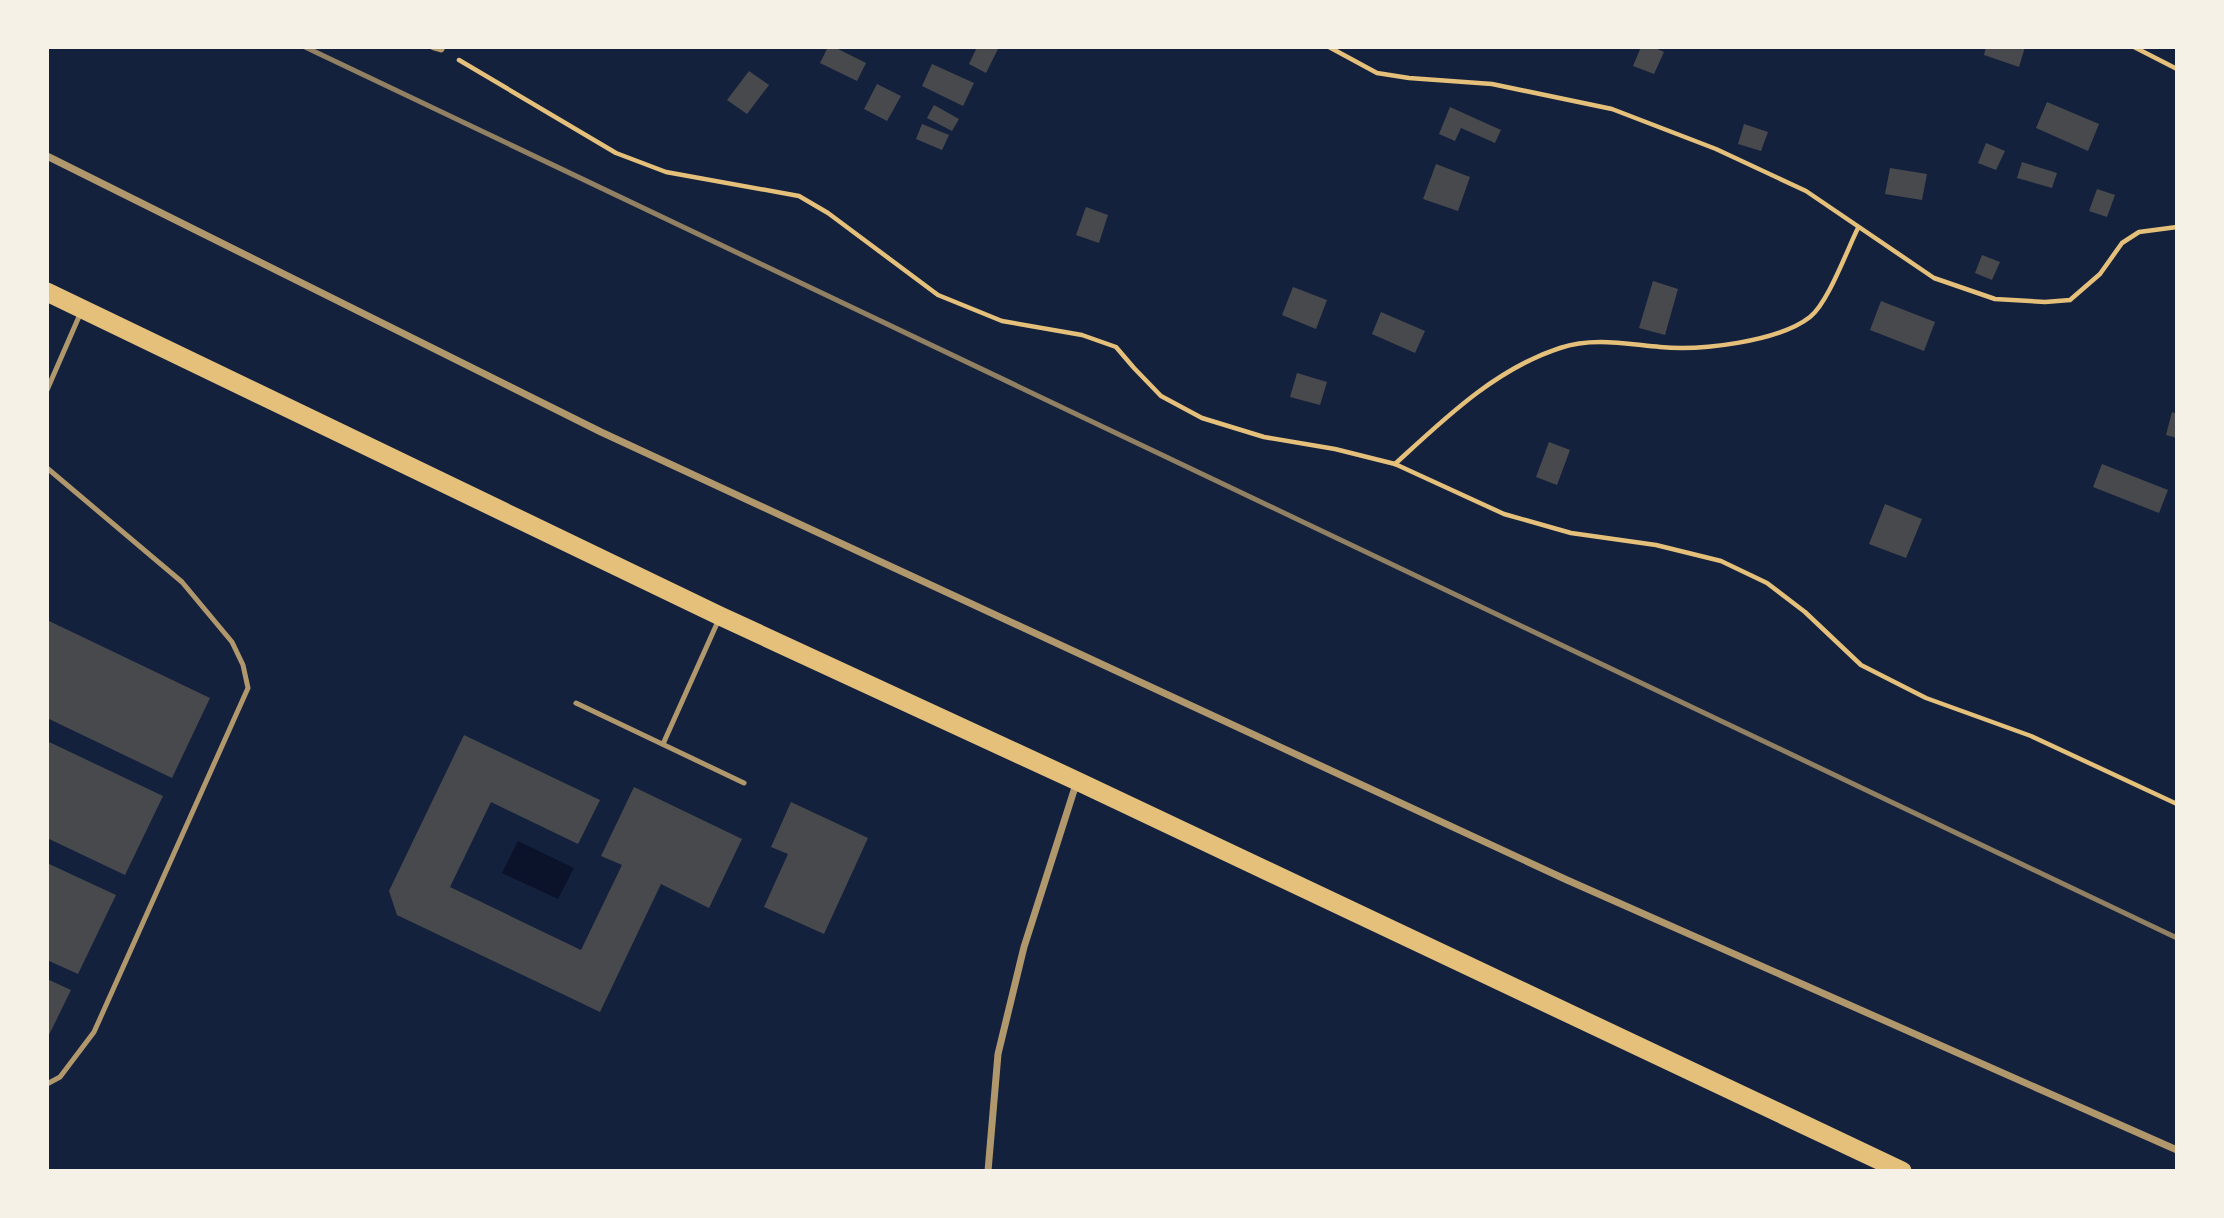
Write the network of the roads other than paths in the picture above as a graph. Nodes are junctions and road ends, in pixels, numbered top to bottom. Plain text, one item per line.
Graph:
1 (47, 156) edge
2 (47, 292) edge
3 (82, 309) junction
4 (47, 390) edge
5 (47, 468) edge
6 (720, 617) junction
7 (576, 703) dead end
8 (663, 744) junction
9 (1077, 781) junction
10 (744, 783) dead end
11 (47, 1084) edge
12 (2177, 1150) edge
13 (988, 1171) edge
14 (1902, 1171) edge

1 - 12 street
2 - 3 highway
3 - 4 lane
3 - 6 highway
5 - 11 lane
6 - 8 lane
6 - 9 highway
7 - 8 lane
8 - 10 lane
9 - 13 street
9 - 14 highway

